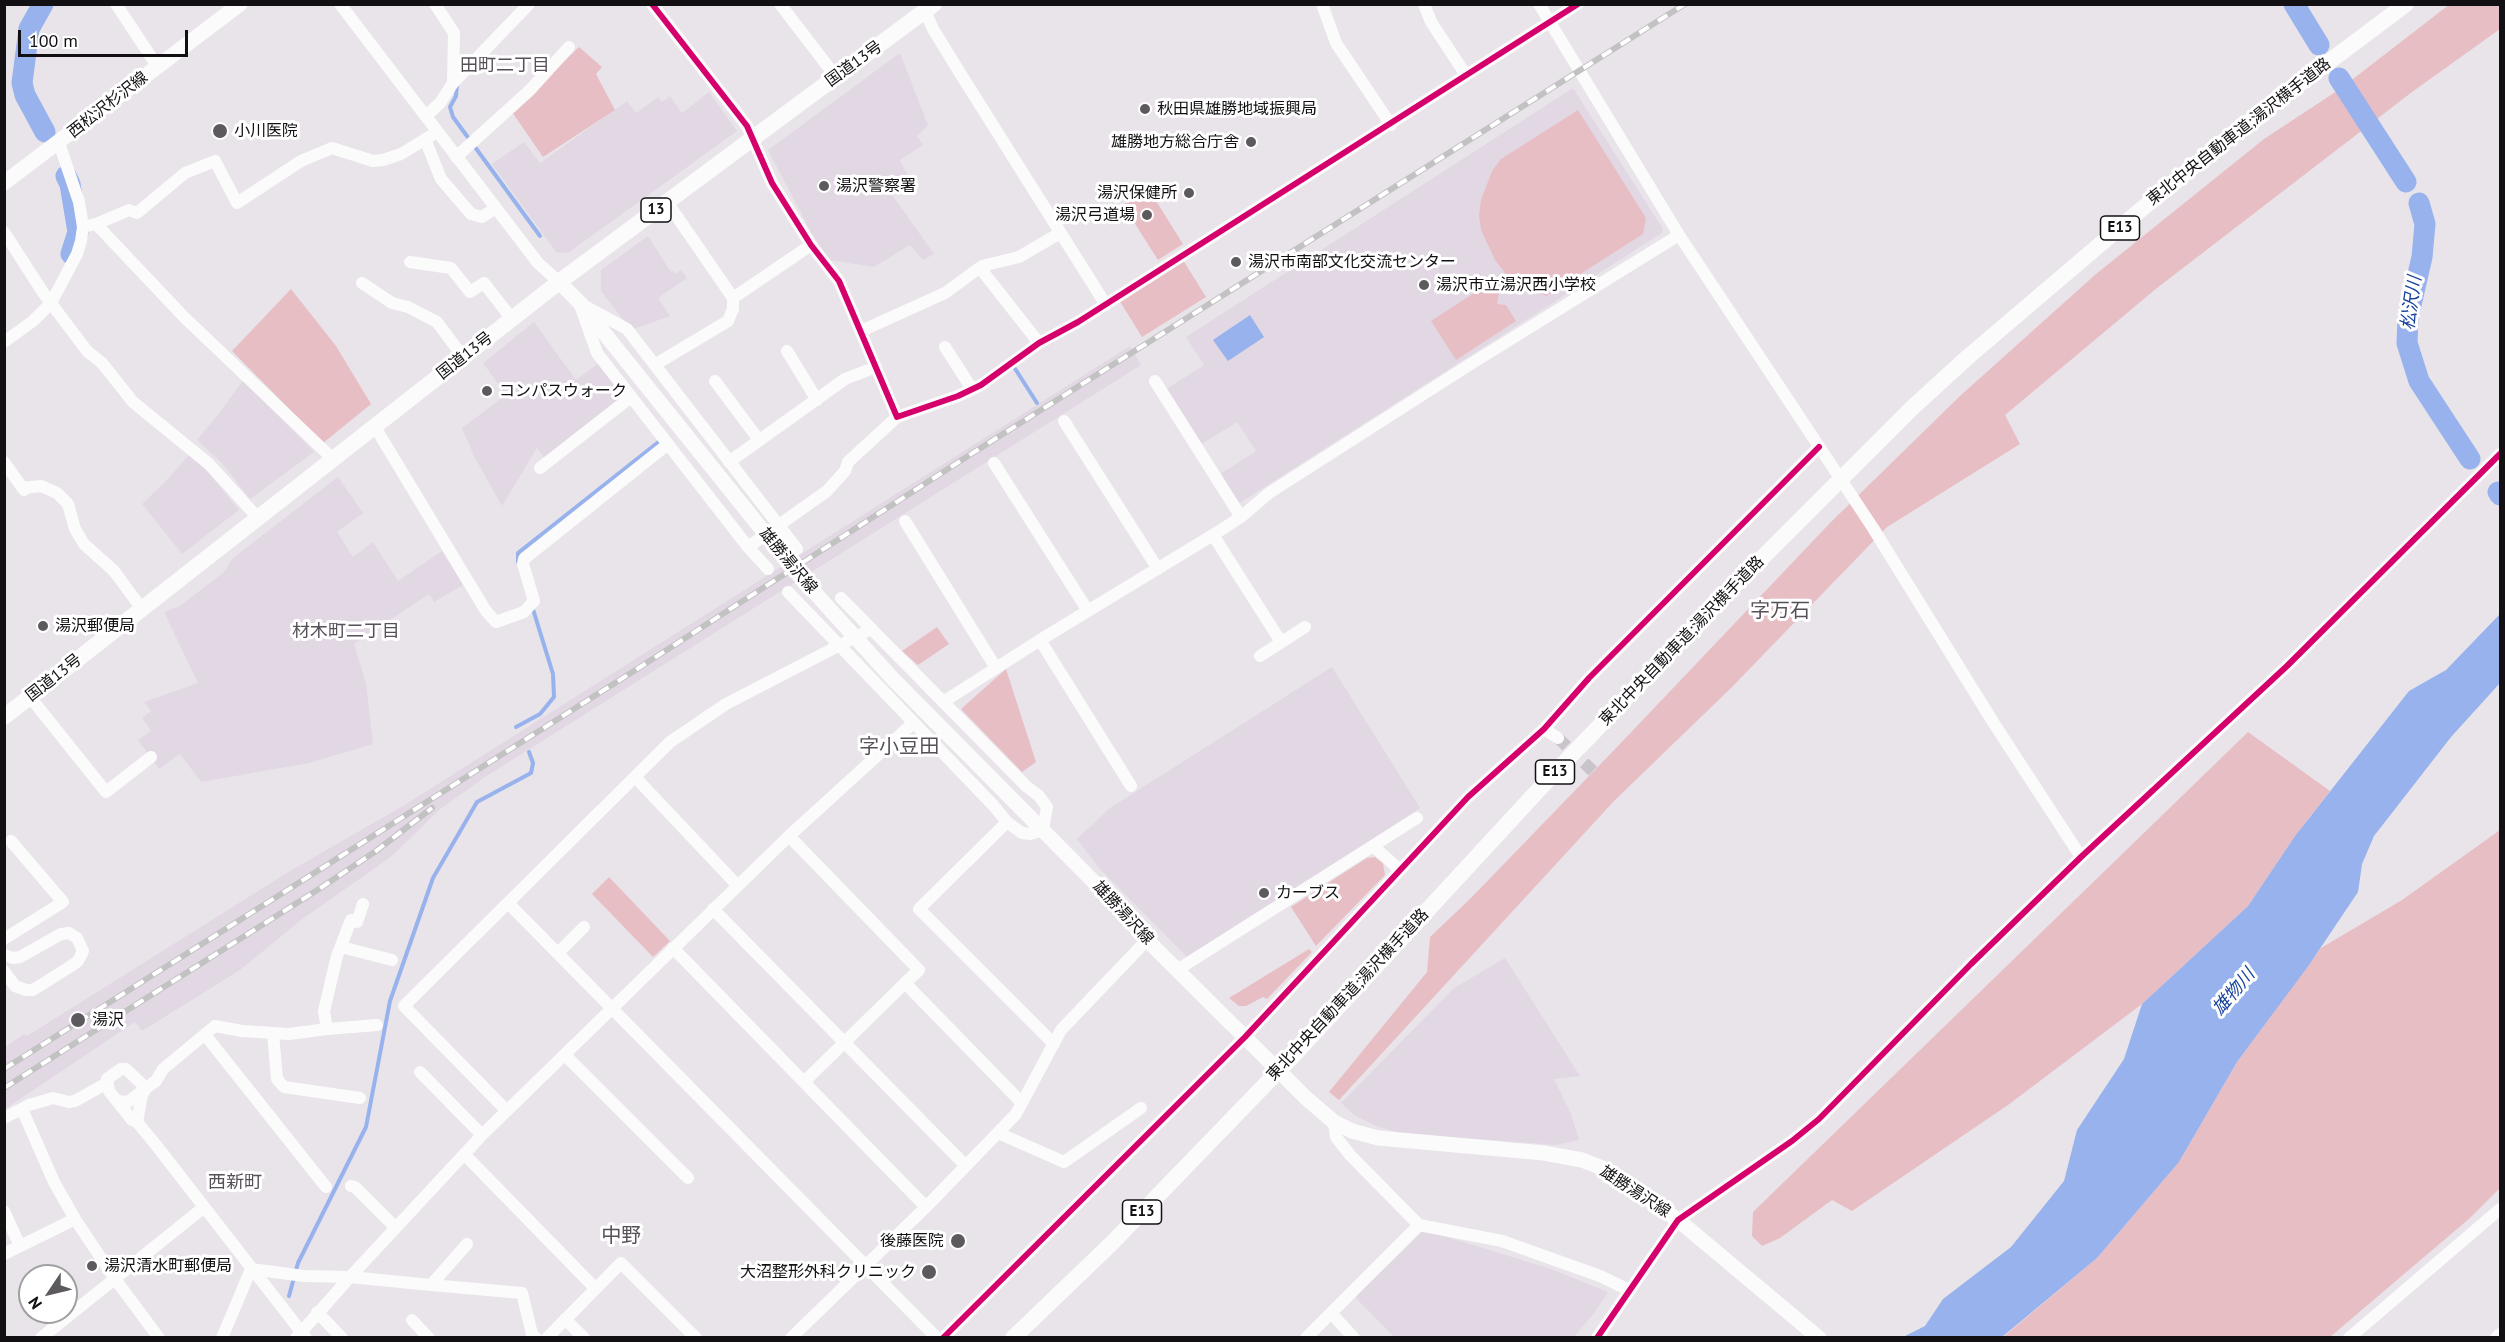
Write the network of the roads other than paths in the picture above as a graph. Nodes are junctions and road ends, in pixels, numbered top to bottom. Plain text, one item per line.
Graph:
1 (116, 4) edge
2 (240, 4) edge
3 (340, 4) edge
4 (435, 4) edge
5 (529, 4) edge
6 (652, 4) edge
7 (780, 4) edge
8 (1322, 4) edge
9 (1424, 4) edge
10 (1539, 4) edge
11 (1578, 4) edge
12 (2406, 4) edge
13 (930, 8) edge
14 (1550, 23) junction
15 (569, 47) dead end
16 (157, 66) junction
17 (1466, 75) junction
18 (836, 76) junction
19 (453, 82) junction
20 (426, 116) junction
21 (1391, 125) junction
22 (437, 132) junction
23 (752, 139) junction
24 (425, 140) junction
25 (59, 143) junction
26 (456, 157) junction
27 (4, 183) edge
28 (667, 202) junction
29 (496, 208) junction
30 (96, 224) junction
31 (83, 227) junction
32 (4, 232) edge
33 (1060, 233) junction
34 (1679, 235) junction
35 (811, 245) junction
36 (410, 262) dead end
37 (980, 268) junction
38 (559, 282) junction
39 (362, 283) dead end
40 (47, 298) junction
41 (733, 298) junction
42 (580, 303) junction
43 (1106, 305) junction
44 (512, 319) junction
45 (861, 331) junction
46 (4, 342) edge
47 (1039, 343) junction
48 (945, 347) dead end
49 (787, 351) dead end
50 (463, 357) junction
51 (656, 364) junction
52 (876, 368) junction
53 (715, 381) dead end
54 (1155, 381) dead end
55 (972, 389) junction
56 (631, 397) junction
57 (817, 400) junction
58 (897, 417) junction
59 (1064, 421) dead end
60 (375, 426) junction
61 (759, 440) junction
62 (668, 444) junction
63 (1819, 447) junction
64 (2500, 454) edge
65 (333, 459) junction
66 (4, 462) edge
67 (729, 462) junction
68 (994, 463) dead end
69 (540, 468) dead end
70 (1241, 517) junction
71 (259, 519) junction
72 (905, 521) dead end
73 (777, 526) junction
74 (1213, 536) junction
75 (748, 547) junction
76 (797, 549) dead end
77 (768, 569) dead end
78 (1158, 569) junction
79 (788, 592) dead end
80 (841, 598) dead end
81 (142, 609) junction
82 (1088, 610) junction
83 (1305, 627) dead end
84 (871, 629) junction
85 (1040, 640) junction
86 (1281, 642) junction
87 (840, 646) junction
88 (1260, 656) dead end
89 (996, 668) junction
90 (30, 697) junction
91 (943, 702) junction
92 (4, 717) edge
93 (913, 723) junction
94 (1544, 729) junction
95 (1557, 738) tunnel mouth
96 (151, 756) dead end
97 (635, 777) junction
98 (1131, 786) dead end
99 (1417, 818) dead end
100 (1007, 822) junction
101 (1043, 830) junction
102 (789, 836) junction
103 (11, 841) dead end
104 (1373, 846) junction
105 (2081, 857) junction
106 (1400, 870) junction
107 (738, 886) junction
108 (508, 903) junction
109 (363, 904) dead end
110 (713, 909) junction
111 (584, 927) dead end
112 (4, 939) edge
113 (1148, 940) junction
114 (341, 947) junction
115 (674, 948) junction
116 (558, 953) junction
117 (4, 955) edge
118 (392, 960) dead end
119 (1177, 970) junction
120 (4, 971) edge
121 (905, 983) junction
122 (612, 1008) junction
123 (377, 1025) dead end
124 (327, 1029) junction
125 (273, 1033) junction
126 (206, 1036) junction
127 (1245, 1037) junction
128 (843, 1044) junction
129 (1054, 1044) junction
130 (565, 1055) junction
131 (420, 1072) dead end
132 (804, 1082) junction
133 (107, 1083) junction
134 (146, 1088) junction
135 (360, 1098) dead end
136 (118, 1101) junction
137 (1022, 1103) junction
138 (1141, 1107) dead end
139 (22, 1108) junction
140 (507, 1111) junction
141 (4, 1118) edge
142 (136, 1122) junction
143 (1334, 1122) junction
144 (998, 1133) junction
145 (482, 1136) junction
146 (464, 1154) junction
147 (966, 1167) junction
148 (688, 1178) dead end
149 (351, 1186) dead end
150 (326, 1187) dead end
151 (927, 1207) junction
152 (203, 1208) junction
153 (2500, 1209) edge
154 (4, 1211) edge
155 (75, 1219) junction
156 (1678, 1220) junction
157 (1419, 1225) junction
158 (395, 1227) junction
159 (467, 1244) dead end
160 (20, 1246) junction
161 (4, 1254) edge
162 (864, 1266) junction
163 (251, 1269) junction
164 (350, 1277) junction
165 (115, 1279) junction
166 (431, 1285) junction
167 (595, 1288) junction
168 (1629, 1290) junction
169 (317, 1312) junction
170 (1330, 1313) junction
171 (566, 1319) junction
172 (412, 1320) dead end
173 (2500, 1334) edge
174 (301, 1335) edge
175 (40, 1338) edge
176 (159, 1338) edge
177 (222, 1338) edge
178 (342, 1338) edge
179 (429, 1338) edge
180 (536, 1338) edge
181 (547, 1338) edge
182 (584, 1338) edge
183 (696, 1338) edge
184 (791, 1338) edge
185 (937, 1338) edge
186 (943, 1338) edge
187 (1013, 1338) edge
188 (1306, 1338) edge
189 (1354, 1338) edge
190 (1597, 1338) edge
191 (1819, 1338) edge
192 (2349, 1338) edge
193 (2496, 1338) edge

1 - 16 street
2 - 16 main road, 西松沢杉沢線
3 - 20 street
4 - 19 street
5 - 19 street
6 - 23 street
7 - 18 street
8 - 21 street
9 - 17 street
10 - 14 street
11 - 14 street
12 - 187 highway, 東北中央自動車道;湯沢横手道路 / E13
13 - 18 highway, 国道13号 / 13
13 - 33 street
14 - 17 street
14 - 34 street
15 - 26 street
16 - 25 main road, 西松沢杉沢線
17 - 21 street
18 - 23 highway, 国道13号 / 13
19 - 20 street
20 - 22 street
21 - 43 street
22 - 24 street
22 - 26 street
23 - 28 highway, 国道13号 / 13
23 - 35 street
24 - 29 street
24 - 30 street
25 - 27 main road, 西松沢杉沢線
25 - 31 street
26 - 29 street
28 - 38 highway, 国道13号 / 13
28 - 41 street
29 - 38 street
30 - 31 street
30 - 65 street
31 - 40 street
32 - 40 street
33 - 37 street
33 - 43 street
34 - 63 street
34 - 70 street
35 - 41 street
35 - 45 street
36 - 44 street
37 - 45 street
37 - 47 street
38 - 42 main road, 雄勝湯沢線
38 - 44 highway, 国道13号 / 13
39 - 50 street
40 - 46 street
40 - 71 street
41 - 51 street
42 - 51 street
42 - 56 street
42 - 101 main road, 雄勝湯沢線
43 - 47 street
44 - 50 highway, 国道13号 / 13
45 - 52 street
47 - 55 street
48 - 55 street
49 - 57 street
50 - 60 highway, 国道13号 / 13
51 - 67 street
52 - 57 street
52 - 58 street
53 - 61 street
54 - 70 street
55 - 58 street
56 - 62 street
56 - 69 street
57 - 61 street
58 - 73 street
59 - 78 street
60 - 62 street
60 - 65 highway, 国道13号 / 13
61 - 67 street
62 - 75 street
63 - 94 street
63 - 105 street
64 - 105 street
65 - 71 highway, 国道13号 / 13
66 - 81 street
67 - 73 street
68 - 82 street
70 - 74 street
71 - 81 highway, 国道13号 / 13
72 - 89 street
73 - 75 street
73 - 76 street
74 - 78 street
74 - 86 street
75 - 77 street
78 - 82 street
79 - 87 street
80 - 84 street
81 - 90 highway, 国道13号 / 13
82 - 85 street
83 - 86 street
84 - 87 street
84 - 91 street
85 - 89 street
85 - 98 street
86 - 88 street
87 - 93 street
87 - 97 street
89 - 91 street
90 - 92 highway, 国道13号 / 13
90 - 96 street
91 - 101 street
93 - 100 street
93 - 102 street
94 - 95 street
94 - 106 street
97 - 107 street
97 - 108 street
99 - 104 street
100 - 101 street
100 - 129 street
101 - 113 main road, 雄勝湯沢線
102 - 107 street
102 - 121 street
103 - 112 street
104 - 106 street
104 - 119 street
105 - 156 street
106 - 127 street
107 - 110 street
108 - 116 street
108 - 140 street
109 - 114 street
110 - 115 street
110 - 128 street
111 - 116 street
113 - 119 main road, 雄勝湯沢線
113 - 129 street
114 - 118 street
114 - 124 street
115 - 122 street
115 - 132 street
116 - 122 street
117 - 120 street
119 - 127 main road, 雄勝湯沢線
121 - 128 street
121 - 137 street
122 - 130 street
122 - 162 street
123 - 124 street
124 - 125 street
125 - 126 street
125 - 135 street
126 - 134 street
126 - 150 street
127 - 143 main road, 雄勝湯沢線
127 - 186 street
128 - 132 street
128 - 147 street
129 - 137 street
130 - 140 street
130 - 148 street
131 - 145 street
132 - 151 street
133 - 134 street
133 - 136 street
133 - 139 street
134 - 136 street
134 - 142 street
136 - 142 street
137 - 144 street
138 - 144 street
139 - 141 street
139 - 155 street
140 - 145 street
142 - 152 street
143 - 156 main road, 雄勝湯沢線
143 - 157 street
144 - 147 street
145 - 146 street
146 - 158 street
146 - 167 street
147 - 151 street
149 - 158 street
151 - 162 street
152 - 163 street
152 - 165 street
153 - 192 street
154 - 160 street
155 - 160 street
155 - 165 street
156 - 168 street
156 - 191 main road, 雄勝湯沢線
157 - 168 street
157 - 170 street
158 - 164 street
159 - 166 street
160 - 161 street
162 - 184 street
162 - 185 street
163 - 164 street
163 - 174 street
163 - 177 street
164 - 166 street
164 - 169 street
165 - 175 street
165 - 176 street
166 - 180 street
167 - 171 street
167 - 183 street
168 - 190 street
169 - 174 street
169 - 178 street
170 - 188 street
170 - 189 street
171 - 181 street
171 - 182 street
172 - 179 street
173 - 193 street

